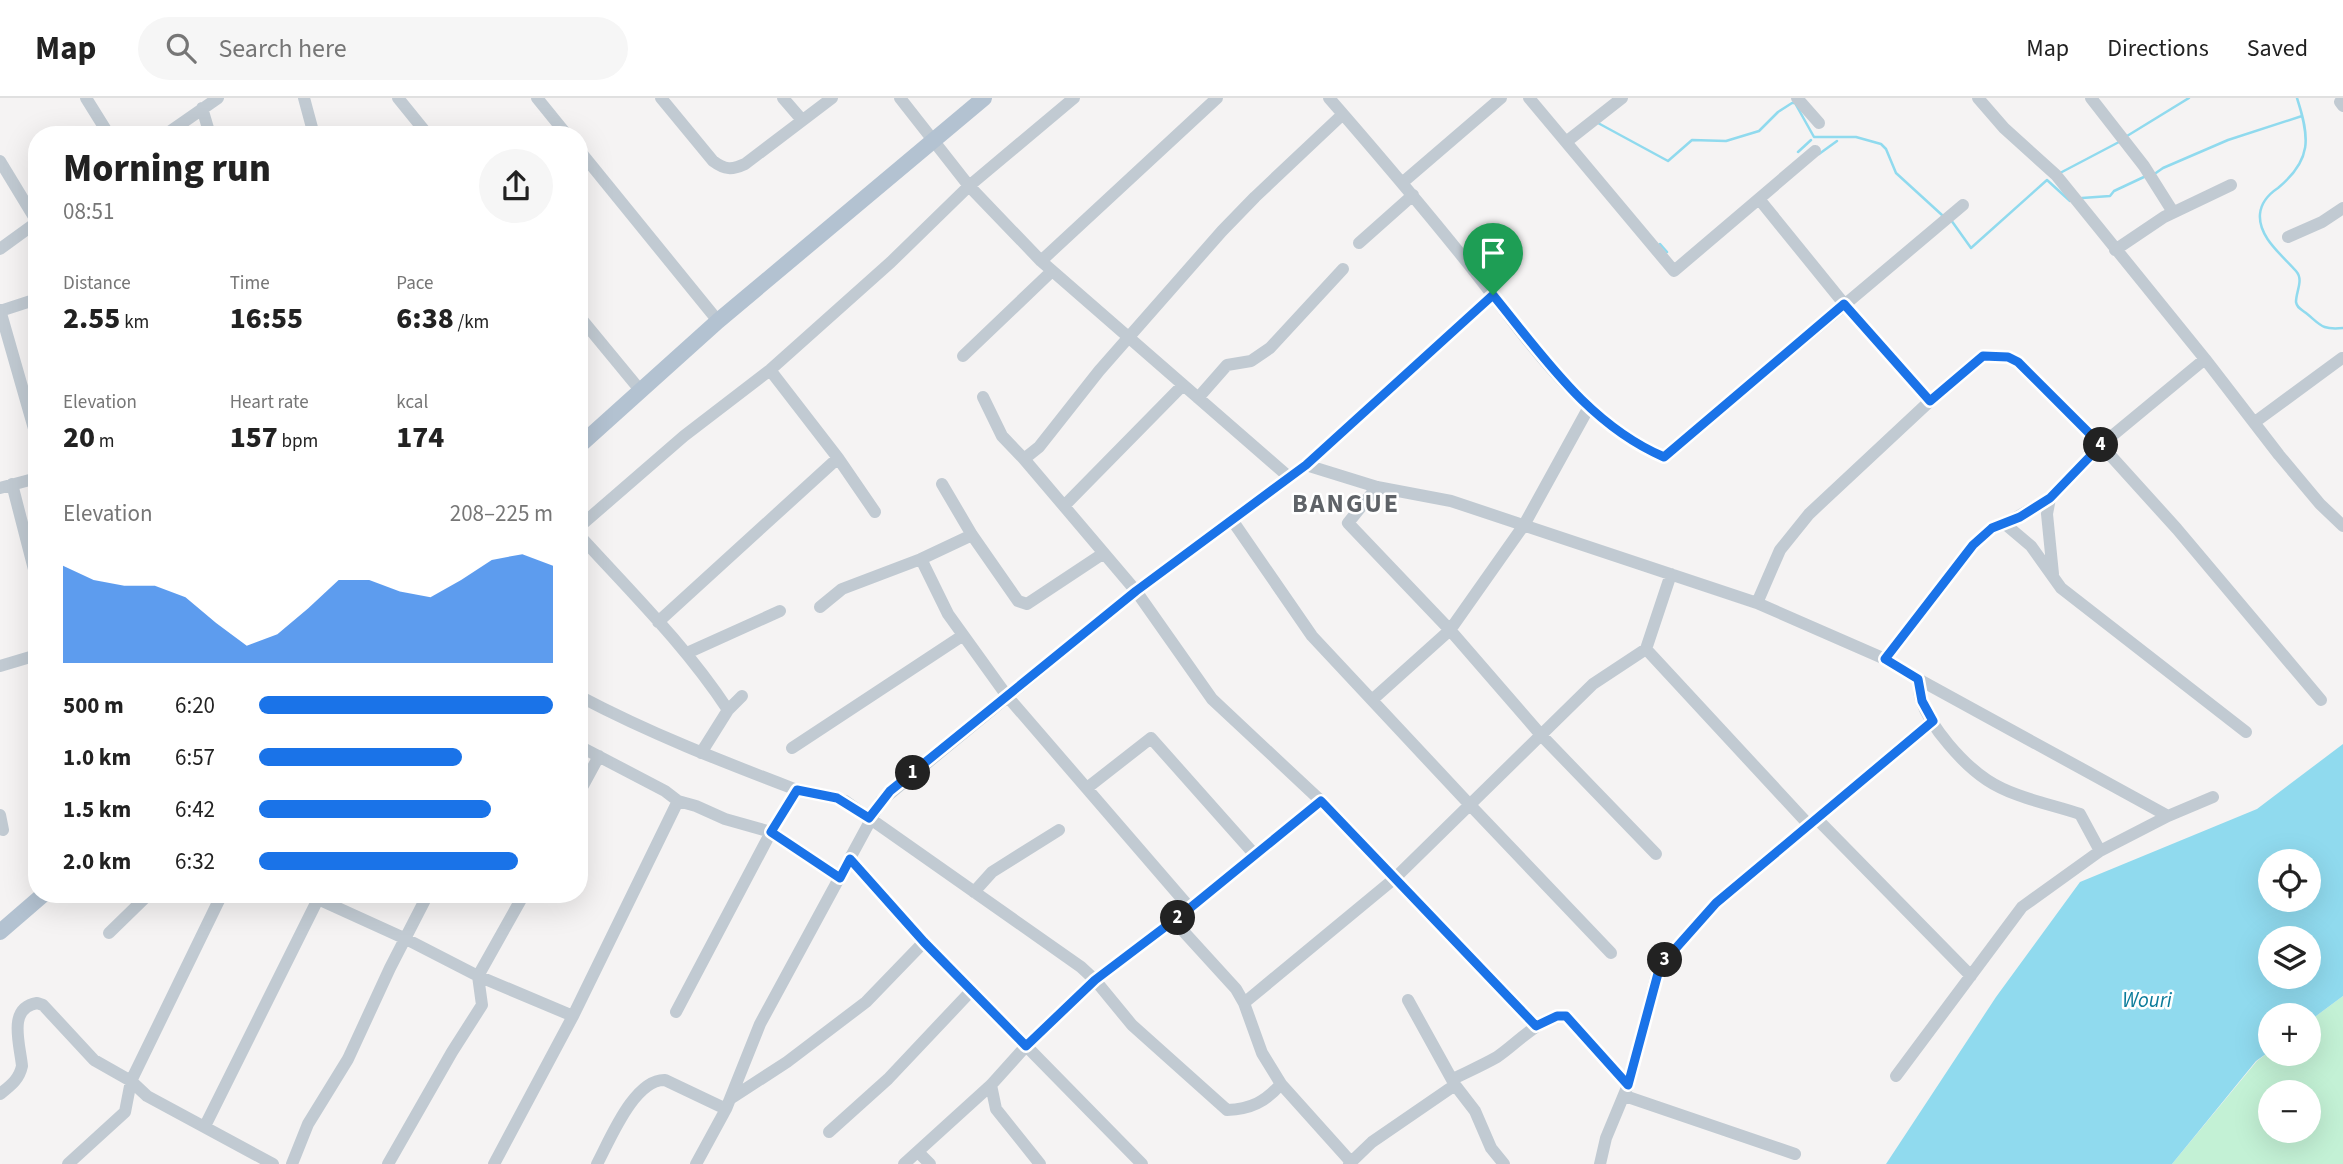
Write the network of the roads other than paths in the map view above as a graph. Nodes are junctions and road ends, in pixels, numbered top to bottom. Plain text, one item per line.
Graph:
1 (86, 98) edge
2 (218, 98) edge
3 (304, 98) edge
4 (398, 98) edge
5 (537, 98) edge
6 (661, 98) edge
7 (783, 98) edge
8 (832, 98) edge
9 (900, 98) edge
10 (984, 98) edge
11 (1074, 98) edge
12 (1217, 98) edge
13 (1329, 98) edge
14 (1501, 98) edge
15 (1529, 98) edge
16 (1622, 98) edge
17 (1797, 98) edge
18 (1978, 98) edge
19 (2091, 98) edge
20 (202, 108) junction
21 (1343, 114) junction
22 (802, 120) junction
23 (1819, 123) dead end
24 (103, 126) edge
25 (177, 126) edge
26 (207, 126) edge
27 (312, 126) edge
28 (421, 126) edge
29 (560, 126) edge
30 (933, 139) junction
31 (1566, 142) junction
32 (1815, 151) dead end
33 (0, 161) edge
34 (588, 161) edge
35 (1402, 183) junction
36 (2231, 185) dead end
37 (969, 186) junction
38 (1413, 195) junction
39 (1759, 199) junction
40 (1963, 205) dead end
41 (28, 207) edge
42 (2343, 208) edge
43 (2173, 212) junction
44 (28, 229) edge
45 (2288, 237) dead end
46 (1359, 243) dead end
47 (0, 250) edge
48 (2115, 250) junction
49 (1041, 261) junction
50 (1343, 269) dead end
51 (1052, 271) junction
52 (1493, 295) junction
53 (28, 302) edge
54 (1844, 304) junction
55 (0, 311) edge
56 (718, 321) junction
57 (588, 327) edge
58 (1129, 338) junction
59 (6, 350) edge
60 (963, 356) dead end
61 (2342, 358) edge
62 (2205, 359) junction
63 (770, 370) junction
64 (1183, 385) junction
65 (28, 390) edge
66 (640, 390) junction
67 (23, 391) junction
68 (983, 397) dead end
69 (1198, 398) junction
70 (1930, 401) junction
71 (1589, 407) junction
72 (28, 408) edge
73 (2255, 422) junction
74 (588, 438) edge
75 (2101, 445) junction
76 (838, 458) junction
77 (1024, 459) junction
78 (1306, 465) junction
79 (1289, 477) junction
80 (28, 480) edge
81 (942, 484) dead end
82 (6, 486) edge
83 (1377, 487) junction
84 (2050, 498) junction
85 (1064, 506) junction
86 (875, 512) dead end
87 (588, 519) edge
88 (1232, 520) junction
89 (2005, 524) junction
90 (1524, 525) junction
91 (2343, 526) edge
92 (972, 535) junction
93 (588, 545) edge
94 (28, 553) edge
95 (1104, 553) junction
96 (921, 559) junction
97 (1671, 574) junction
98 (2053, 577) junction
99 (1136, 591) junction
100 (1757, 603) junction
101 (820, 607) dead end
102 (780, 611) dead end
103 (658, 622) junction
104 (1450, 630) junction
105 (962, 636) junction
106 (1646, 649) junction
107 (687, 653) junction
108 (28, 658) edge
109 (1885, 659) junction
110 (0, 666) edge
111 (1918, 679) junction
112 (742, 696) dead end
113 (1007, 696) junction
114 (2320, 699) dead end
115 (1372, 700) junction
116 (588, 701) edge
117 (729, 710) junction
118 (1933, 721) junction
119 (2246, 732) dead end
120 (1541, 735) junction
121 (792, 748) dead end
122 (588, 750) edge
123 (701, 753) junction
124 (599, 756) junction
125 (588, 776) edge
126 (1087, 788) junction
127 (797, 790) junction
128 (2213, 797) dead end
129 (678, 801) junction
130 (1321, 801) junction
131 (1469, 805) junction
132 (0, 816) edge
133 (2168, 816) junction
134 (869, 818) junction
135 (1813, 822) junction
136 (3, 830) dead end
137 (1059, 830) dead end
138 (771, 832) junction
139 (2100, 851) junction
140 (1656, 854) dead end
141 (1255, 855) junction
142 (850, 859) junction
143 (840, 878) junction
144 (1394, 879) junction
145 (974, 892) junction
146 (34, 903) edge
147 (140, 903) edge
148 (218, 903) edge
149 (312, 903) edge
150 (330, 903) edge
151 (424, 903) edge
152 (519, 903) edge
153 (1190, 908) junction
154 (1174, 921) junction
155 (0, 932) edge
156 (108, 933) dead end
157 (406, 939) junction
158 (924, 942) junction
159 (1611, 953) dead end
160 (478, 976) junction
161 (1971, 976) junction
162 (1095, 980) junction
163 (972, 990) junction
164 (1408, 1000) dead end
165 (1244, 1003) junction
166 (676, 1012) dead end
167 (573, 1016) junction
168 (1536, 1026) junction
169 (1026, 1046) junction
170 (1896, 1076) dead end
171 (131, 1081) junction
172 (1454, 1082) junction
173 (991, 1084) junction
174 (1281, 1084) junction
175 (1626, 1090) junction
176 (0, 1094) edge
177 (728, 1104) junction
178 (205, 1126) junction
179 (830, 1132) dead end
180 (918, 1152) junction
181 (1795, 1154) dead end
182 (1350, 1163) edge
183 (68, 1164) edge
184 (273, 1164) edge
185 (292, 1164) edge
186 (388, 1164) edge
187 (494, 1164) edge
188 (597, 1164) edge
189 (696, 1164) edge
190 (904, 1164) edge
191 (930, 1164) edge
192 (1040, 1164) edge
193 (1142, 1164) edge
194 (1504, 1164) edge
195 (1600, 1164) edge

1 - 24 street
2 - 20 street
3 - 27 street
4 - 28 street
5 - 29 street
6 - 22 street
7 - 22 street
8 - 22 street
9 - 30 street
10 - 30 main road
11 - 37 street
12 - 49 street
13 - 21 street
14 - 35 street
15 - 31 street
16 - 31 street
17 - 23 street
18 - 48 street
19 - 43 street
20 - 25 street
20 - 26 street
21 - 35 street
21 - 58 street
30 - 37 street
30 - 56 main road
31 - 39 street
32 - 39 street
33 - 41 street
34 - 56 street
35 - 38 street
36 - 43 street
37 - 49 street
37 - 63 street
38 - 46 street
38 - 52 street
39 - 54 street
40 - 54 street
42 - 45 street
43 - 48 street
44 - 47 street
48 - 62 street
49 - 51 street
50 - 69 street
51 - 58 street
51 - 60 street
52 - 71 street
52 - 78 street
53 - 55 street
54 - 70 street
54 - 71 street
55 - 59 street
56 - 66 main road
57 - 66 street
58 - 64 street
58 - 77 street
59 - 67 street
61 - 73 street
62 - 73 street
62 - 75 street
63 - 76 street
63 - 87 street
64 - 69 street
64 - 85 street
65 - 67 street
66 - 74 main road
67 - 72 street
68 - 77 street
69 - 79 street
70 - 75 street
70 - 100 street
71 - 90 street
73 - 91 street
75 - 84 street
75 - 114 street
76 - 86 street
76 - 103 street
77 - 85 street
78 - 79 street
78 - 83 street
79 - 88 street
80 - 82 street
81 - 92 street
82 - 94 street
83 - 90 street
83 - 104 street
84 - 89 street
84 - 98 street
85 - 95 street
88 - 99 street
88 - 115 street
89 - 98 street
89 - 109 street
90 - 97 street
90 - 104 street
92 - 95 street
92 - 96 street
93 - 103 street
95 - 99 street
96 - 101 street
96 - 105 street
97 - 100 street
97 - 106 street
98 - 119 street
99 - 113 street
99 - 130 street
100 - 109 street
102 - 107 street
103 - 107 street
104 - 115 street
104 - 120 street
105 - 113 street
105 - 121 street
106 - 120 street
106 - 135 street
107 - 117 street
108 - 110 street
109 - 111 street
111 - 118 street
111 - 133 street
112 - 117 street
113 - 126 street
113 - 134 street
115 - 131 street
116 - 123 street
117 - 123 street
118 - 135 street
118 - 139 street
120 - 131 street
120 - 140 street
122 - 124 street
123 - 127 street
124 - 125 street
124 - 129 street
126 - 141 street
126 - 153 street
127 - 134 street
127 - 138 street
128 - 133 street
129 - 138 street
129 - 167 street
130 - 141 street
130 - 144 street
131 - 144 street
131 - 159 street
132 - 136 street
133 - 139 street
134 - 142 street
134 - 145 street
135 - 161 street
135 - 175 street
137 - 145 street
138 - 143 street
138 - 166 street
139 - 161 street
141 - 153 street
142 - 143 street
142 - 158 street
143 - 177 street
144 - 165 street
144 - 168 street
145 - 162 street
146 - 155 main road
147 - 156 street
148 - 171 street
149 - 178 street
150 - 157 street
151 - 157 street
152 - 160 street
153 - 154 street
154 - 162 street
154 - 165 street
157 - 160 street
157 - 185 street
158 - 163 street
158 - 177 street
160 - 167 street
160 - 186 street
161 - 170 street
162 - 169 street
162 - 174 street
163 - 169 street
163 - 179 street
164 - 172 street
165 - 174 street
167 - 187 street
168 - 172 street
168 - 175 street
169 - 173 street
169 - 193 street
171 - 176 street
171 - 178 street
171 - 183 street
172 - 182 street
172 - 194 street
173 - 180 street
173 - 192 street
174 - 182 street
175 - 181 street
175 - 195 street
177 - 188 street
177 - 189 street
178 - 184 street
180 - 190 street
180 - 191 street

